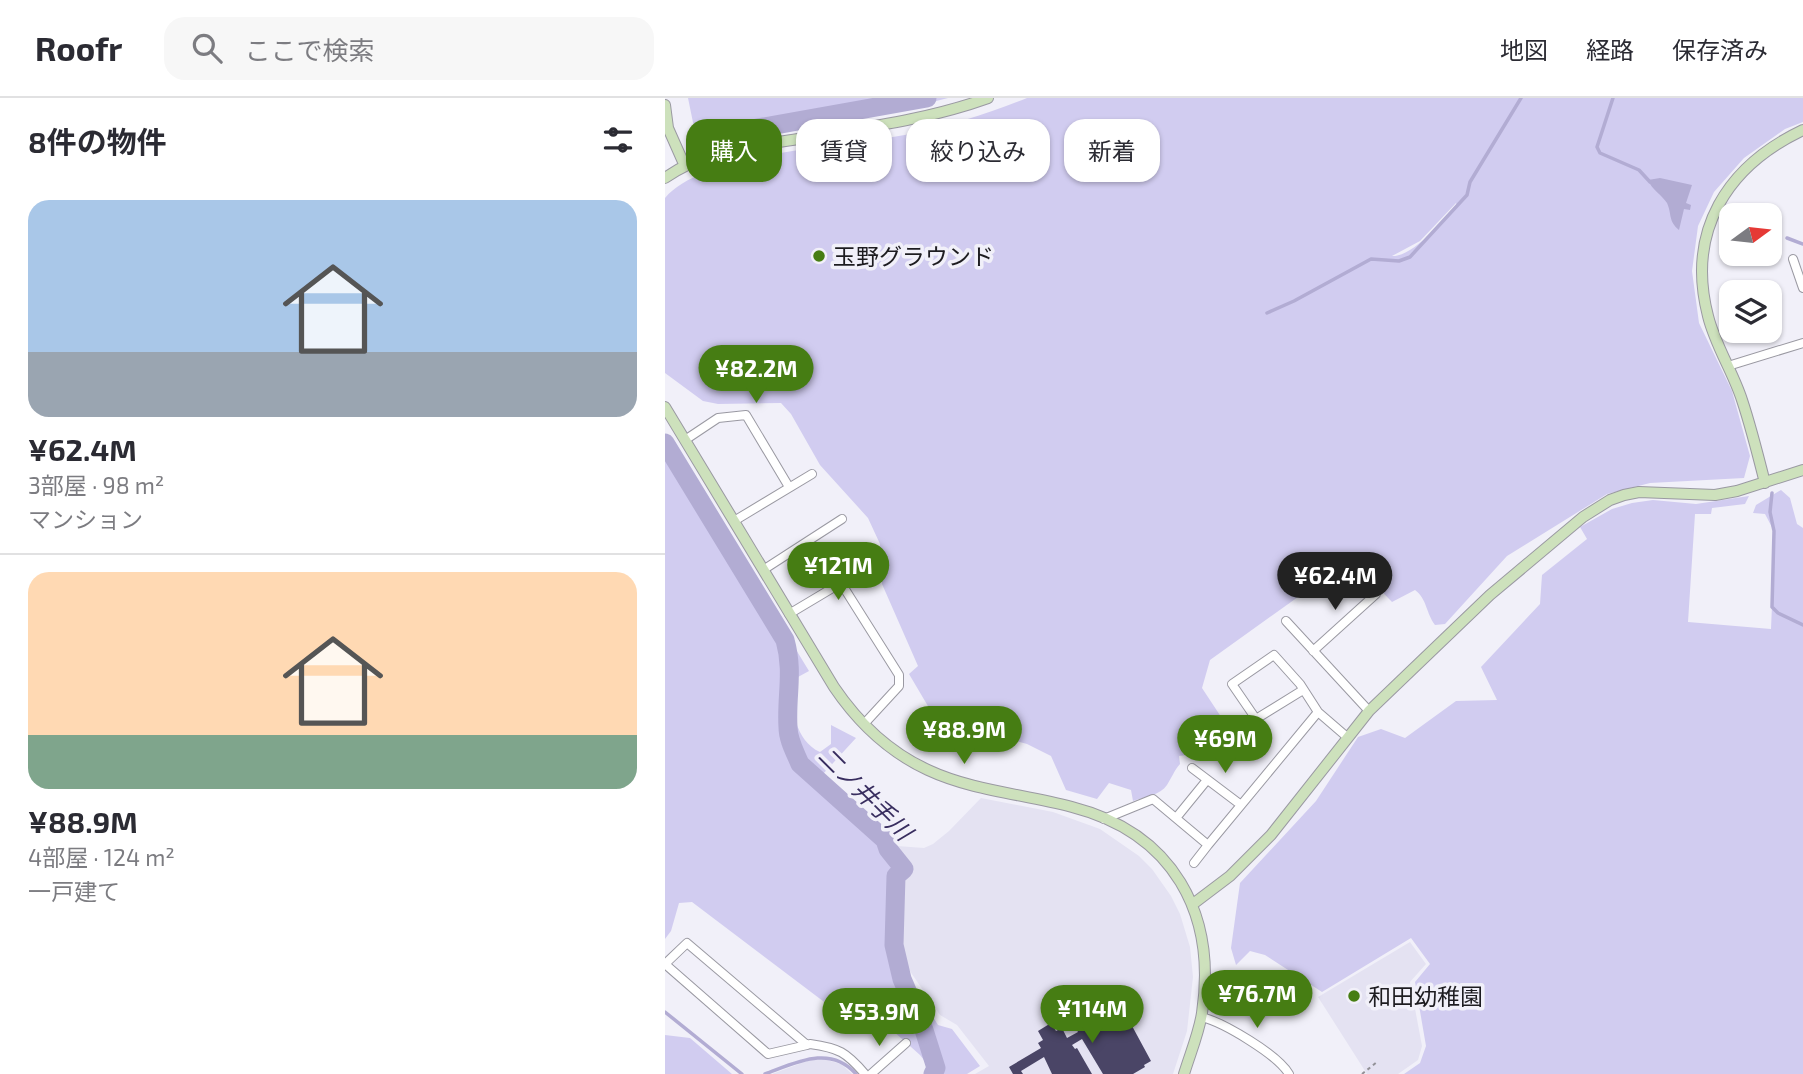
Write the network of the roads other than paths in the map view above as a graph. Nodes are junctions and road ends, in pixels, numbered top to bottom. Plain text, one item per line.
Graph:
1 (988, 98) edge
2 (665, 105) edge
3 (1803, 130) edge
4 (684, 164) junction
5 (665, 178) edge
6 (1793, 259) dead end
7 (1803, 288) edge
8 (1803, 343) edge
9 (1728, 366) junction
10 (665, 407) edge
11 (685, 440) junction
12 (1803, 470) edge
13 (812, 474) dead end
14 (1765, 483) junction
15 (789, 487) junction
16 (842, 519) dead end
17 (734, 522) junction
18 (871, 565) dead end
19 (762, 570) junction
20 (841, 583) junction
21 (1376, 594) dead end
22 (789, 614) junction
23 (1286, 621) dead end
24 (1313, 651) junction
25 (1303, 690) junction
26 (1369, 711) junction
27 (1318, 712) junction
28 (864, 724) junction
29 (1347, 737) junction
30 (1192, 768) dead end
31 (1207, 780) junction
32 (1241, 805) junction
33 (1176, 818) junction
34 (1104, 819) junction
35 (1208, 845) junction
36 (1193, 863) dead end
37 (1193, 904) junction
38 (1202, 1017) junction
39 (906, 1043) dead end
40 (807, 1045) junction
41 (865, 1074) edge
42 (871, 1074) edge
43 (1184, 1074) edge
44 (1289, 1074) edge

1 - 4 street
2 - 4 street
3 - 9 street
4 - 5 street
6 - 7 street
8 - 9 street
9 - 14 street
10 - 11 street
11 - 15 street
11 - 17 street
12 - 14 street
13 - 15 street
14 - 26 street
15 - 17 street
16 - 19 street
17 - 19 street
18 - 20 street
19 - 22 street
20 - 22 street
20 - 28 street
21 - 24 street
22 - 28 street
23 - 24 street
24 - 26 street
25 - 25 street
25 - 27 street
26 - 29 street
27 - 29 street
27 - 32 street
28 - 34 street
29 - 37 street
30 - 31 street
31 - 32 street
31 - 33 street
32 - 35 street
33 - 34 street
33 - 35 street
34 - 37 street
35 - 36 street
37 - 38 street
38 - 43 street
38 - 44 street
39 - 42 street
40 - 40 street
40 - 41 street

